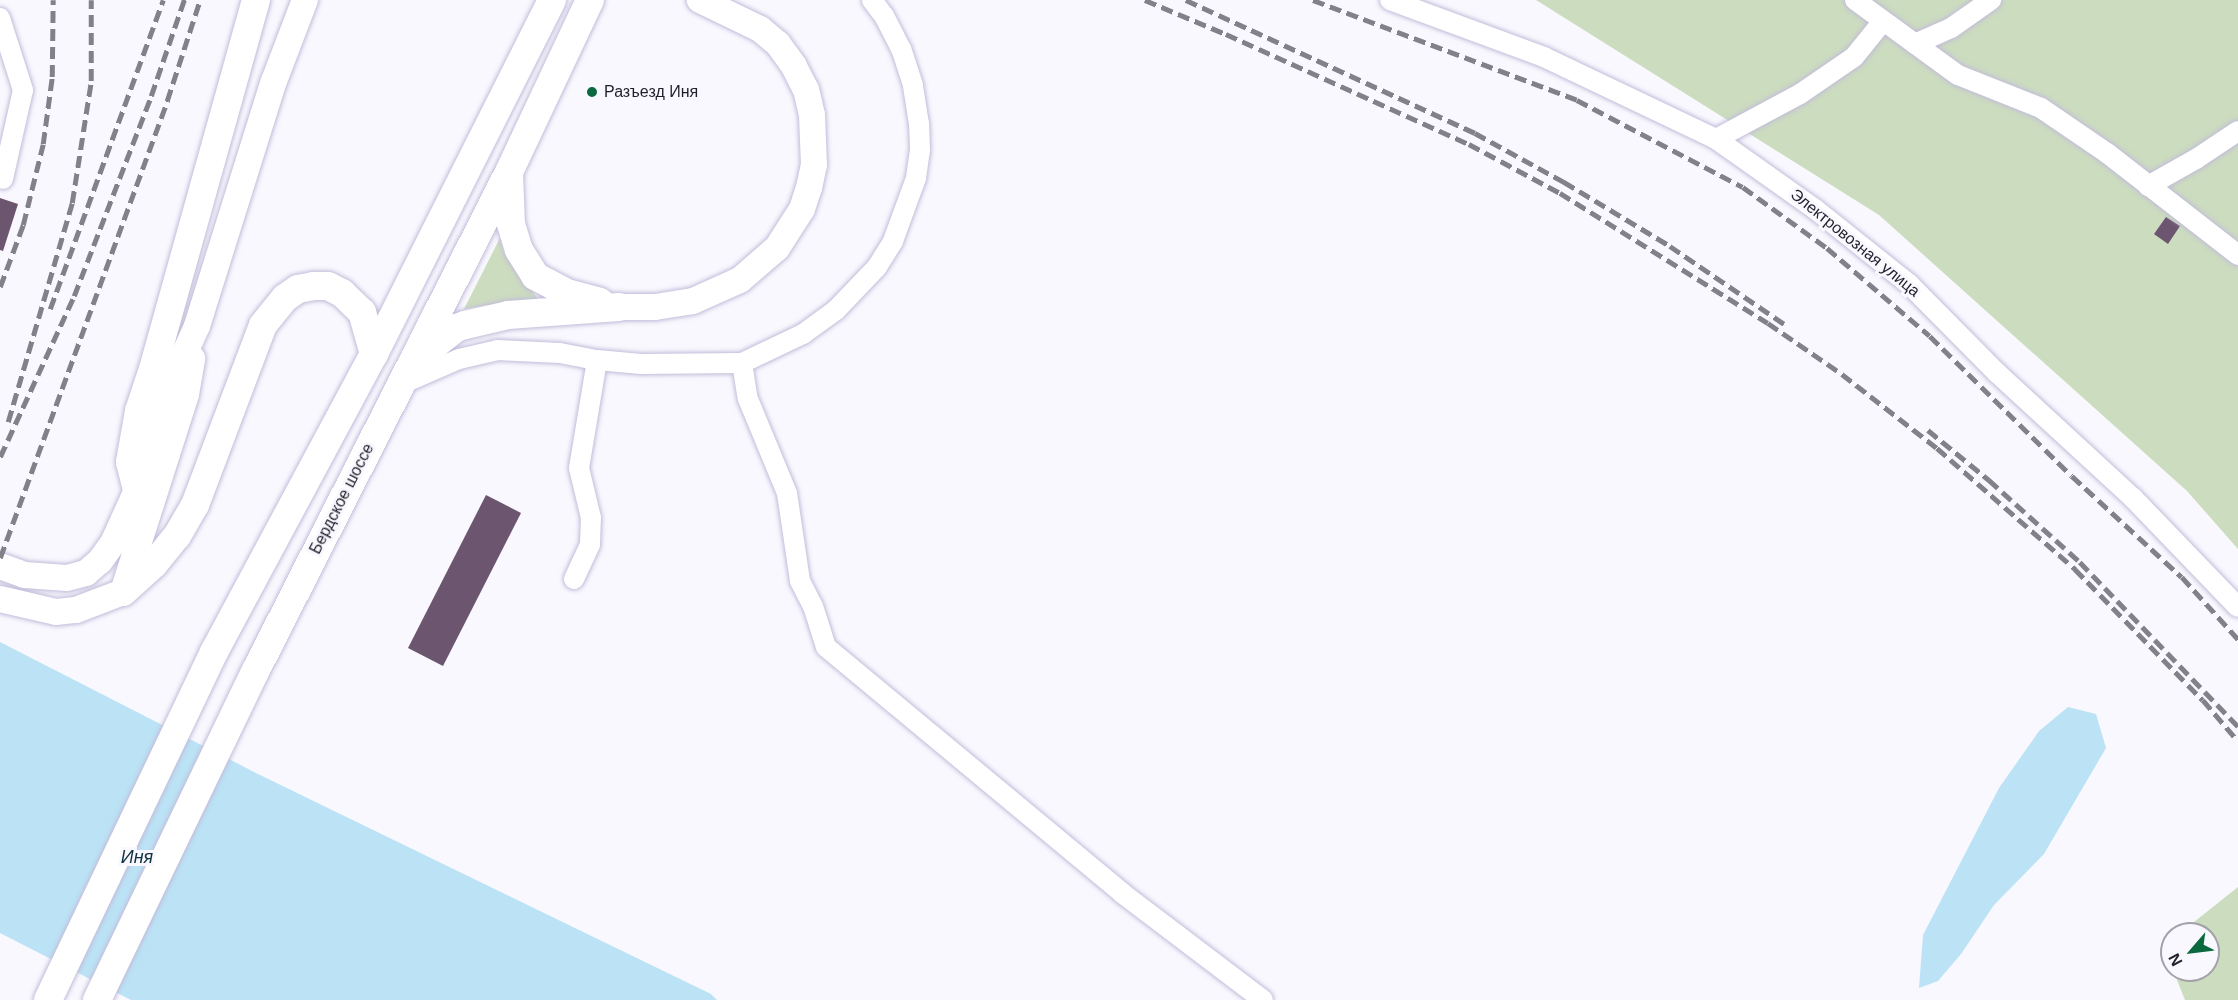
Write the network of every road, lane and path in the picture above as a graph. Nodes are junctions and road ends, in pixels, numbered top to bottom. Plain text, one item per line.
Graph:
1 (256, 0) edge
2 (305, 0) edge
3 (552, 0) edge
4 (590, 0) edge
5 (700, 0) edge
6 (872, 0) edge
7 (1390, 0) edge
8 (1855, 0) edge
9 (1991, 0) edge
10 (0, 18) edge
11 (1883, 21) junction
12 (1916, 44) junction
13 (2238, 131) edge
14 (1716, 139) junction
15 (509, 172) junction
16 (3, 179) dead end
17 (2148, 186) junction
18 (2238, 255) edge
19 (619, 307) junction
20 (196, 326) junction
21 (374, 354) junction
22 (597, 360) junction
23 (742, 363) junction
24 (153, 369) junction
25 (404, 375) junction
26 (137, 490) junction
27 (0, 566) edge
28 (574, 579) dead end
29 (123, 592) junction
30 (0, 599) edge
31 (2238, 607) edge
32 (48, 1000) edge
33 (97, 1000) edge
34 (1263, 1000) edge

1 - 24 highway
2 - 20 main road
3 - 21 highway
4 - 15 highway, Бердское шоссе
5 - 19 main road
6 - 23 street
7 - 14 street, Электровозная улица
8 - 11 street
9 - 12 street
10 - 16 street
11 - 12 street
11 - 14 street
12 - 17 street
13 - 17 street
14 - 31 street, Электровозная улица
15 - 19 highway
15 - 25 highway, Бердское шоссе
17 - 18 street
19 - 25 highway
20 - 24 street
20 - 26 main road
20 - 29 main road
21 - 29 highway
21 - 32 highway
22 - 23 street
22 - 25 street
22 - 28 street
23 - 34 street
24 - 26 highway
25 - 33 highway, Бердское шоссе
26 - 27 main road
29 - 30 main road

